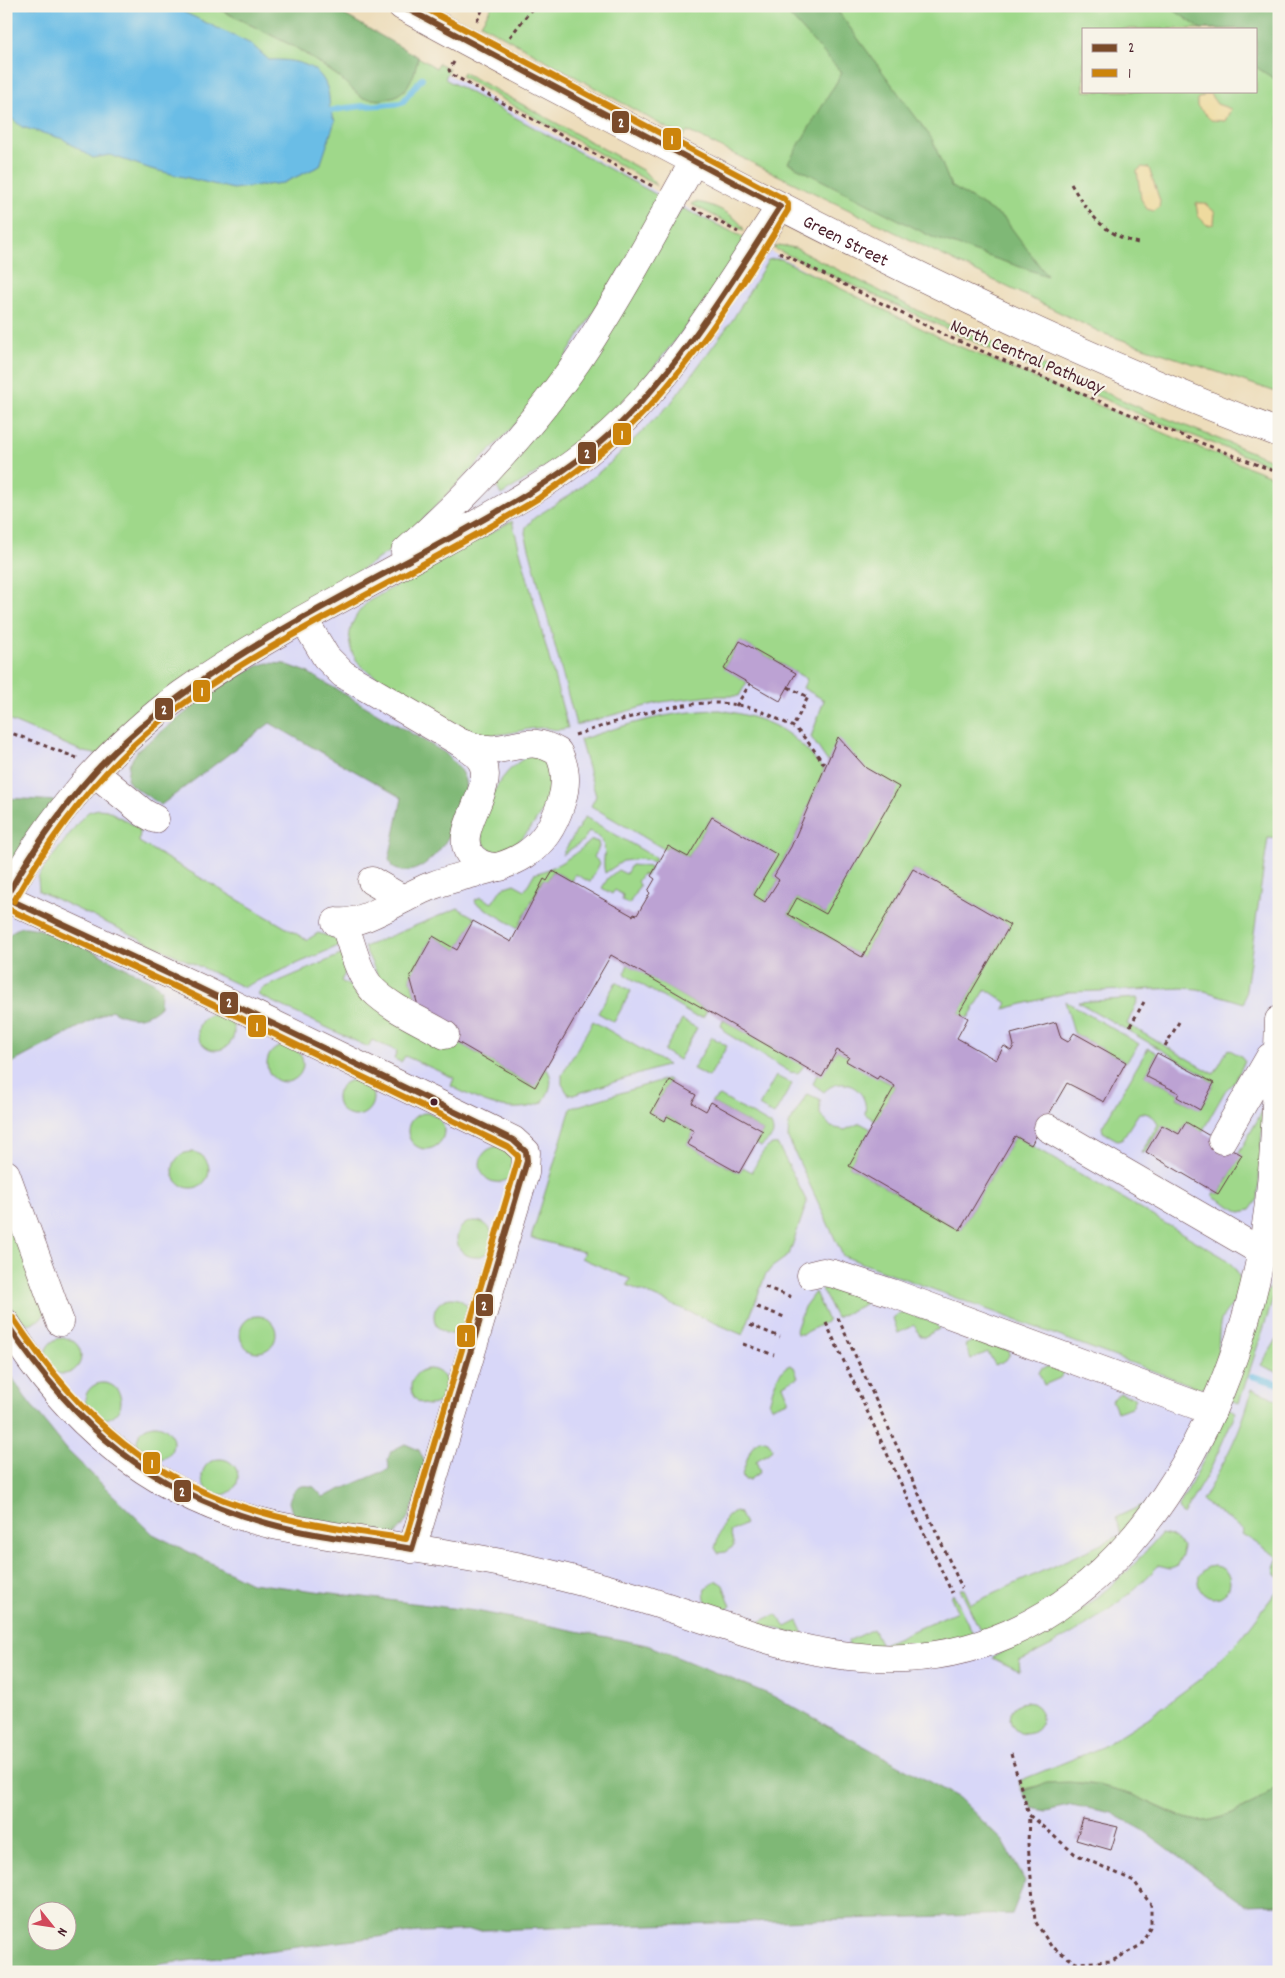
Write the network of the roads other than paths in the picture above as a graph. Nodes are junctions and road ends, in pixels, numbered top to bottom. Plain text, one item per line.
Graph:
1 (410, 8) edge
2 (694, 161) junction
3 (780, 207) junction
4 (1279, 433) edge
5 (362, 588) junction
6 (304, 620) junction
7 (461, 743) junction
8 (531, 743) junction
9 (95, 773) junction
10 (482, 791) junction
11 (155, 819) dead end
12 (466, 841) junction
13 (500, 867) junction
14 (372, 881) dead end
15 (431, 886) junction
16 (6, 898) edge
17 (402, 899) junction
18 (1279, 1020) edge
19 (445, 1035) dead end
20 (1266, 1055) junction
21 (1048, 1128) dead end
22 (1222, 1140) dead end
23 (6, 1174) edge
24 (1262, 1252) junction
25 (812, 1275) dead end
26 (60, 1322) dead end
27 (6, 1323) edge
28 (1212, 1411) junction
29 (412, 1549) junction

1 - 2 street, Green Street
2 - 3 street, Green Street
2 - 5 street
3 - 4 street, Green Street
3 - 5 street
5 - 6 street
6 - 7 street
6 - 9 street
7 - 8 street
7 - 10 street
8 - 10 street
8 - 13 street
9 - 11 street
9 - 16 street
10 - 12 street
12 - 13 street
12 - 15 street
13 - 15 street
14 - 17 street
15 - 17 street
16 - 29 street
17 - 19 street
18 - 20 street
20 - 22 street
20 - 24 street
21 - 24 street
23 - 26 street
24 - 28 street
25 - 28 street
27 - 29 street
28 - 29 street

